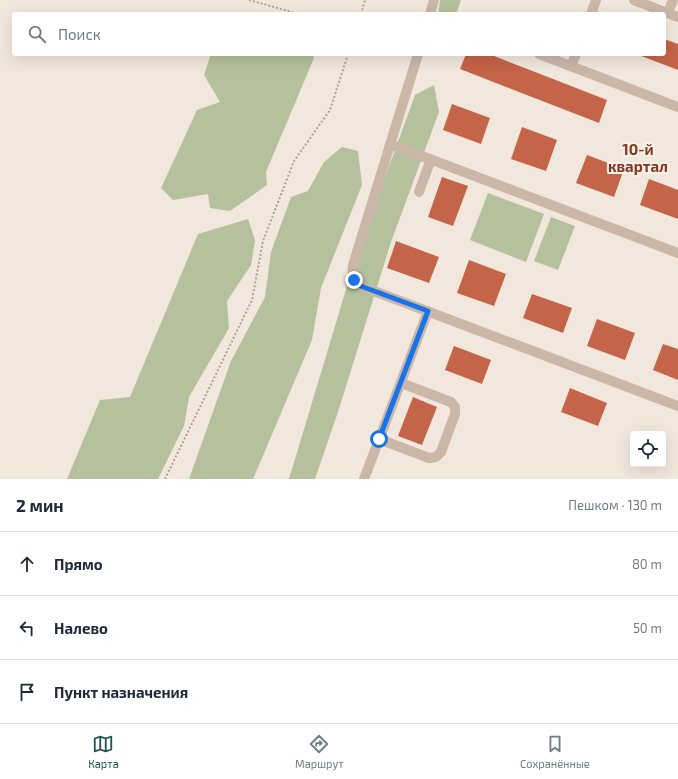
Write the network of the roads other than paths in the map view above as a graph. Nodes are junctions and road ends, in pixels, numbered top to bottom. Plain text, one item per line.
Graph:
1 (434, 0) edge
2 (596, 0) edge
3 (634, 0) edge
4 (673, 0) edge
5 (431, 12) edge
6 (592, 12) edge
7 (665, 12) edge
8 (668, 13) joint
9 (678, 17) edge
10 (417, 56) edge
11 (544, 56) edge
12 (575, 56) edge
13 (571, 66) junction
14 (678, 107) edge
15 (390, 144) junction
16 (431, 159) junction
17 (419, 192) dead end
18 (678, 253) edge
19 (428, 311) junction
20 (400, 383) junction
21 (678, 406) edge
22 (379, 439) junction
23 (364, 479) edge

1 - 5 street
2 - 6 street
3 - 7 street
4 - 8 street
8 - 9 street
10 - 15 street
11 - 13 street
12 - 13 street
13 - 14 street
15 - 16 street
15 - 19 street
16 - 17 street
16 - 18 street
19 - 20 street
19 - 21 street
20 - 22 street
20 - 22 street
22 - 23 street

